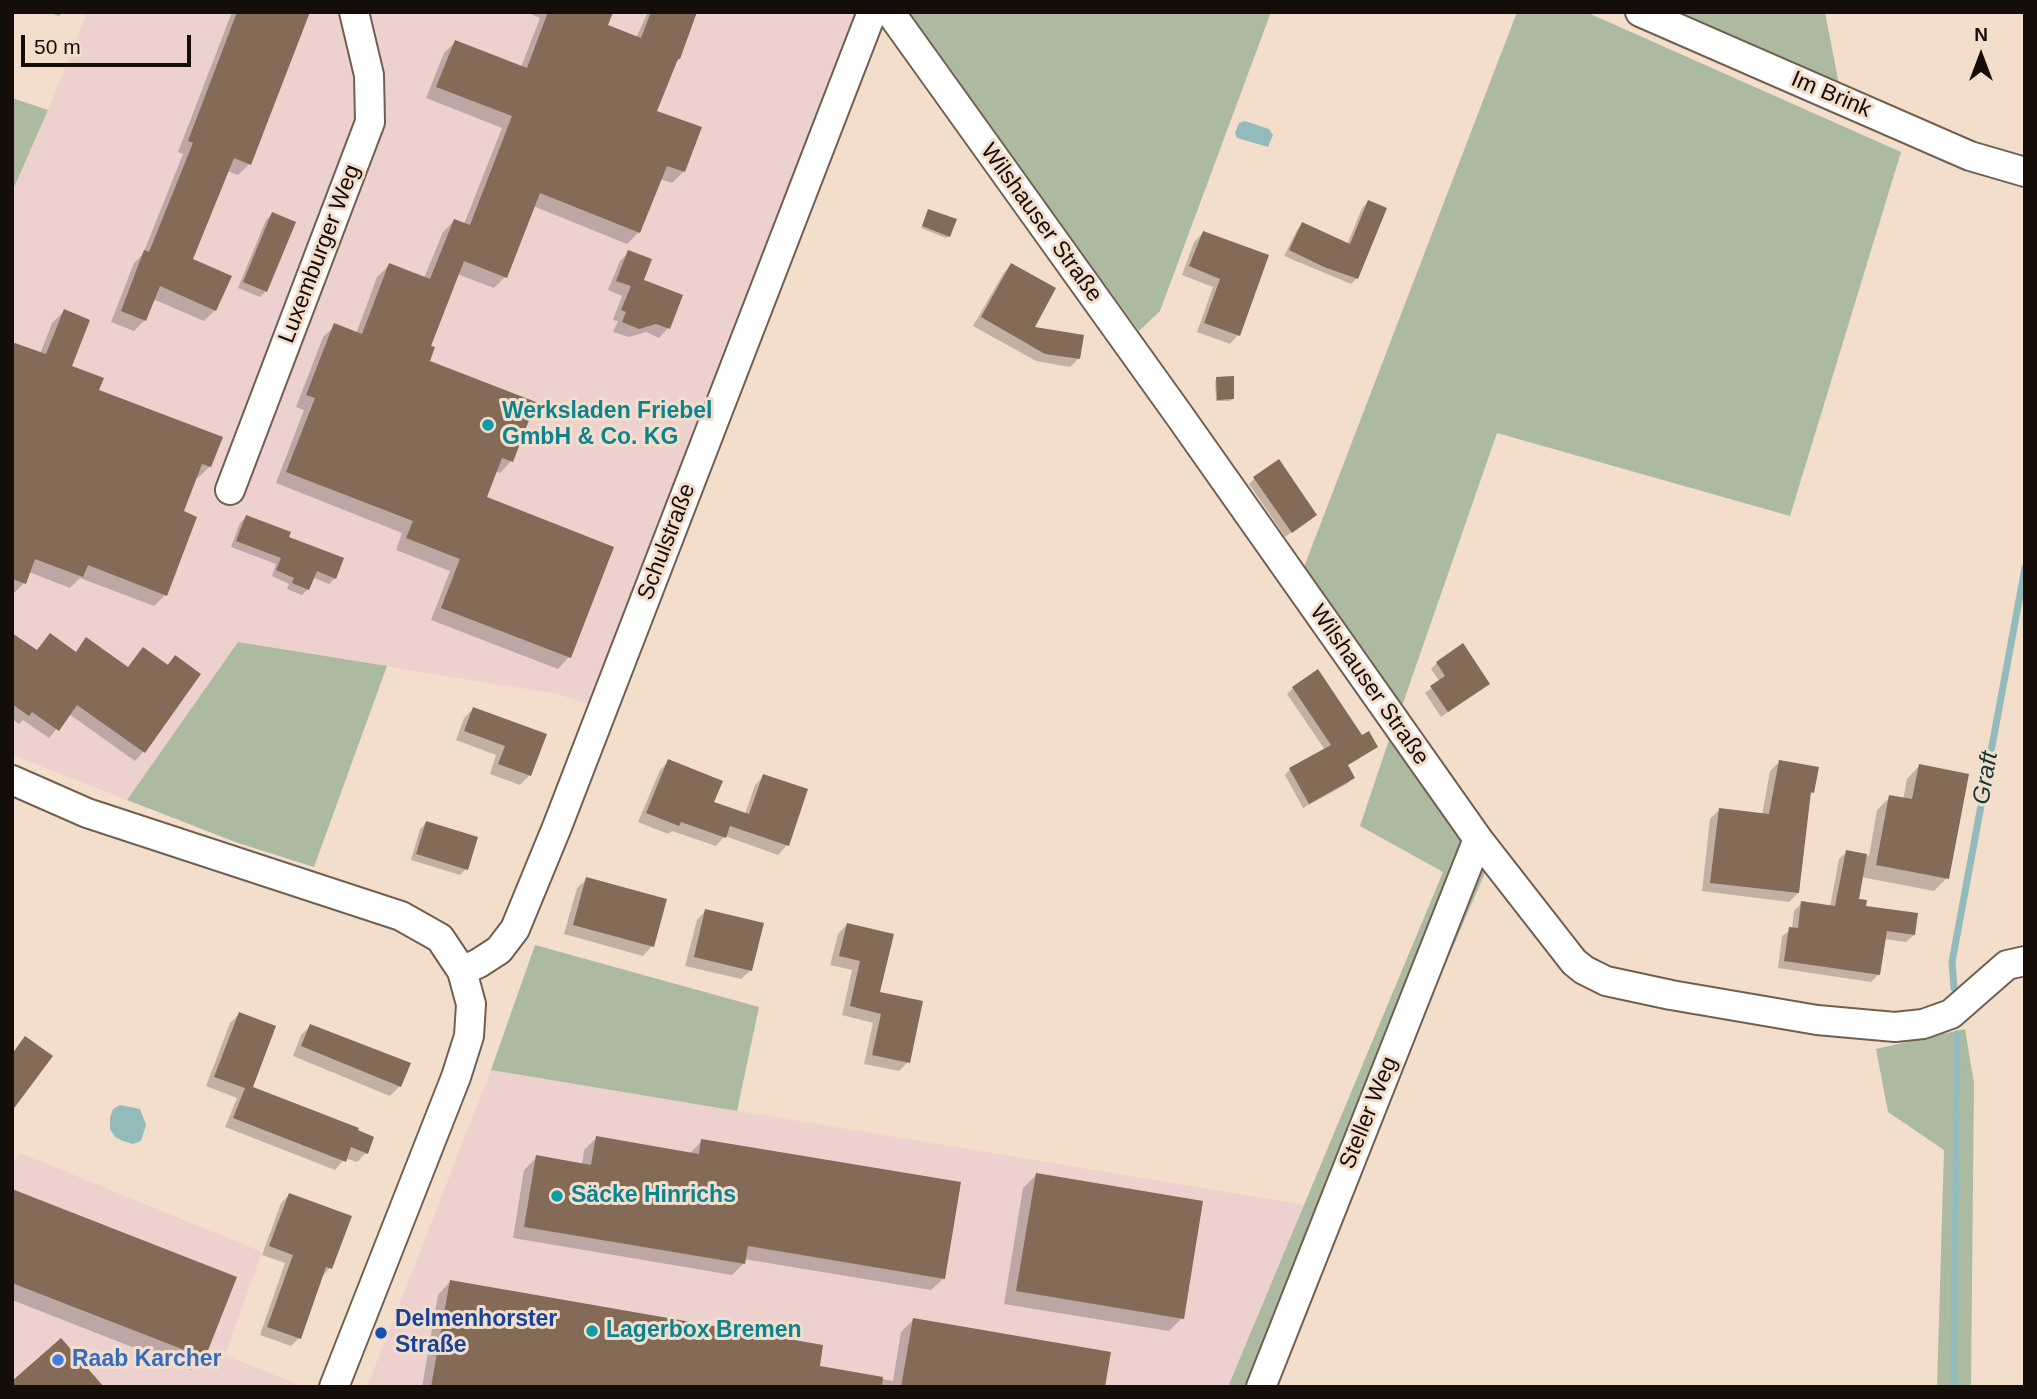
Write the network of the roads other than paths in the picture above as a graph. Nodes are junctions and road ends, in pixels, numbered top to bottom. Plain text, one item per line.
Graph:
1 (354, 12) edge
2 (872, 12) edge
3 (890, 12) edge
4 (1640, 12) edge
5 (2025, 173) edge
6 (230, 491) dead end
7 (12, 779) edge
8 (1478, 839) junction
9 (2025, 961) edge
10 (462, 971) junction
11 (334, 1387) edge
12 (1261, 1387) edge

1 - 6 street, Luxemburger Weg
2 - 10 street, Schulstraße
3 - 8 street, Wilshauser Straße
4 - 5 street, Im Brink
7 - 10 street
8 - 9 street, Wilshauser Straße
8 - 12 street, Steller Weg
10 - 11 street

